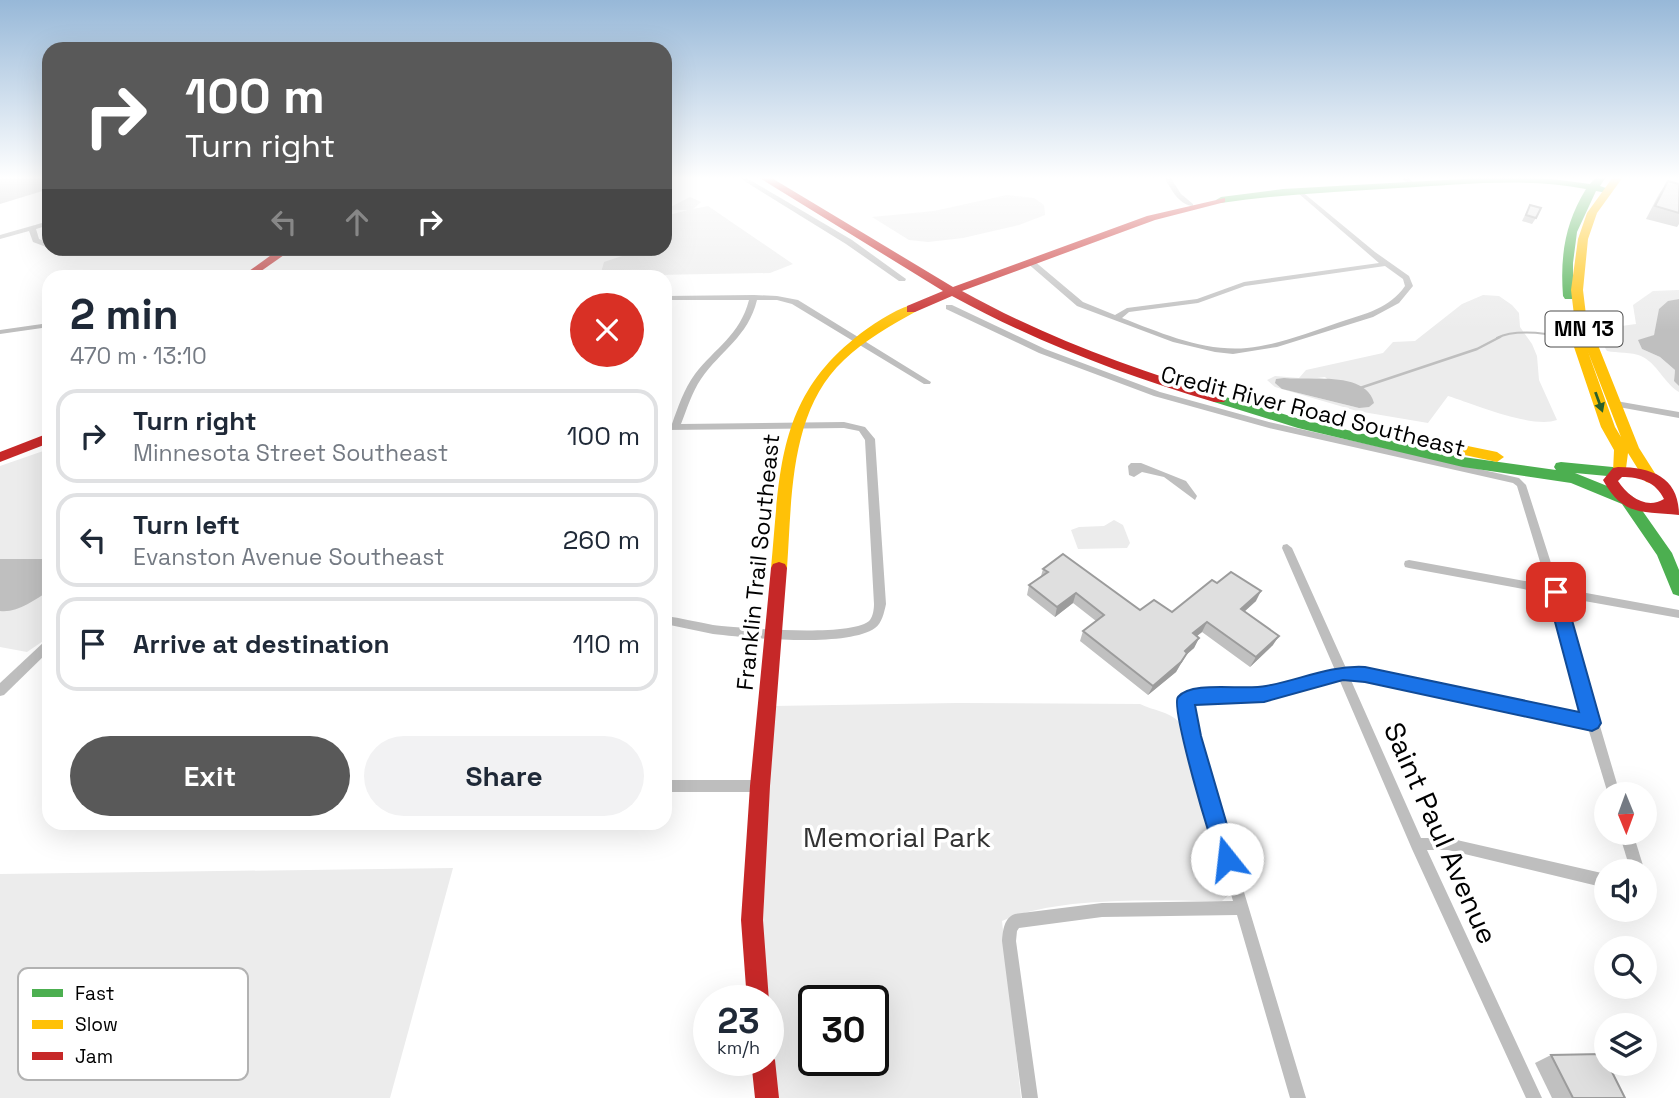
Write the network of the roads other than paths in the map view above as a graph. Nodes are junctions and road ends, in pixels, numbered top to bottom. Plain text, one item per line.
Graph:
1 (32, 228) joint
2 (826, 228) edge
3 (846, 228) edge
4 (856, 228) edge
5 (1125, 228) edge
6 (1343, 228) edge
7 (1569, 228) edge
8 (1587, 228) edge
9 (0, 237) edge
10 (42, 243) edge
11 (277, 256) edge
12 (288, 256) edge
13 (1030, 262) junction
14 (1386, 264) junction
15 (256, 270) edge
16 (268, 270) edge
17 (902, 279) dead end
18 (954, 295) junction
19 (754, 297) junction
20 (672, 298) edge
21 (1116, 317) junction
22 (42, 326) edge
23 (0, 332) edge
24 (859, 340) junction
25 (927, 382) dead end
26 (1616, 404) junction
27 (1679, 415) edge
28 (672, 423) edge
29 (794, 425) junction
30 (672, 426) edge
31 (42, 433) edge
32 (42, 441) edge
33 (0, 448) edge
34 (0, 457) edge
35 (1619, 472) junction
36 (1654, 479) junction
37 (1679, 490) edge
38 (1625, 500) junction
39 (1668, 509) edge
40 (1287, 548) dead end
41 (1409, 564) dead end
42 (1679, 564) edge
43 (1679, 590) edge
44 (1556, 592) junction
45 (1679, 614) edge
46 (672, 621) edge
47 (773, 634) junction
48 (42, 651) edge
49 (1343, 673) junction
50 (0, 691) edge
51 (1592, 723) junction
52 (1610, 782) edge
53 (672, 786) edge
54 (760, 786) junction
55 (1417, 844) junction
56 (1594, 878) edge
57 (1241, 908) junction
58 (757, 985) edge
59 (765, 1076) edge
60 (767, 1098) edge
61 (1030, 1098) edge
62 (1298, 1098) edge
63 (1534, 1098) edge

1 - 9 street
1 - 10 street
2 - 17 street
3 - 18 main road
4 - 18 main road
5 - 13 main road, Franklin Trail Southeast
6 - 14 street
7 -> 35 main road, MN 13
8 - 26 main road, MN 13
11 - 15 main road
12 - 16 main road
13 - 18 main road, Franklin Trail Southeast
13 - 21 street
14 - 21 street
14 - 21 street
18 - 24 main road, Franklin Trail Southeast
18 - 35 main road
18 - 38 main road
18 - 44 street, Credit River Road Southeast
19 - 20 street
19 - 24 street
19 - 28 street
22 - 23 street
24 - 25 street
24 - 29 main road, Franklin Trail Southeast
26 - 27 street
26 - 36 main road, MN 13
29 - 30 street
29 - 47 main road, Franklin Trail Southeast
29 - 47 street
31 - 33 main road
32 - 34 main road
35 - 36 main road
35 - 38 main road
36 - 37 main road
36 - 39 main road
38 - 39 main road
38 - 43 main road
39 - 42 main road
40 - 49 street, Saint Paul Avenue
41 - 44 street
44 - 45 street
44 - 51 street
46 - 47 street
47 - 54 main road, Franklin Trail Southeast
48 - 50 street
49 - 51 street
49 - 55 street, Saint Paul Avenue
49 - 57 street
51 - 52 street
53 - 54 street
54 - 58 main road, Franklin Trail Southeast
55 - 56 street
55 - 63 street, Saint Paul Avenue
57 - 61 street
57 - 62 street
59 - 60 main road

